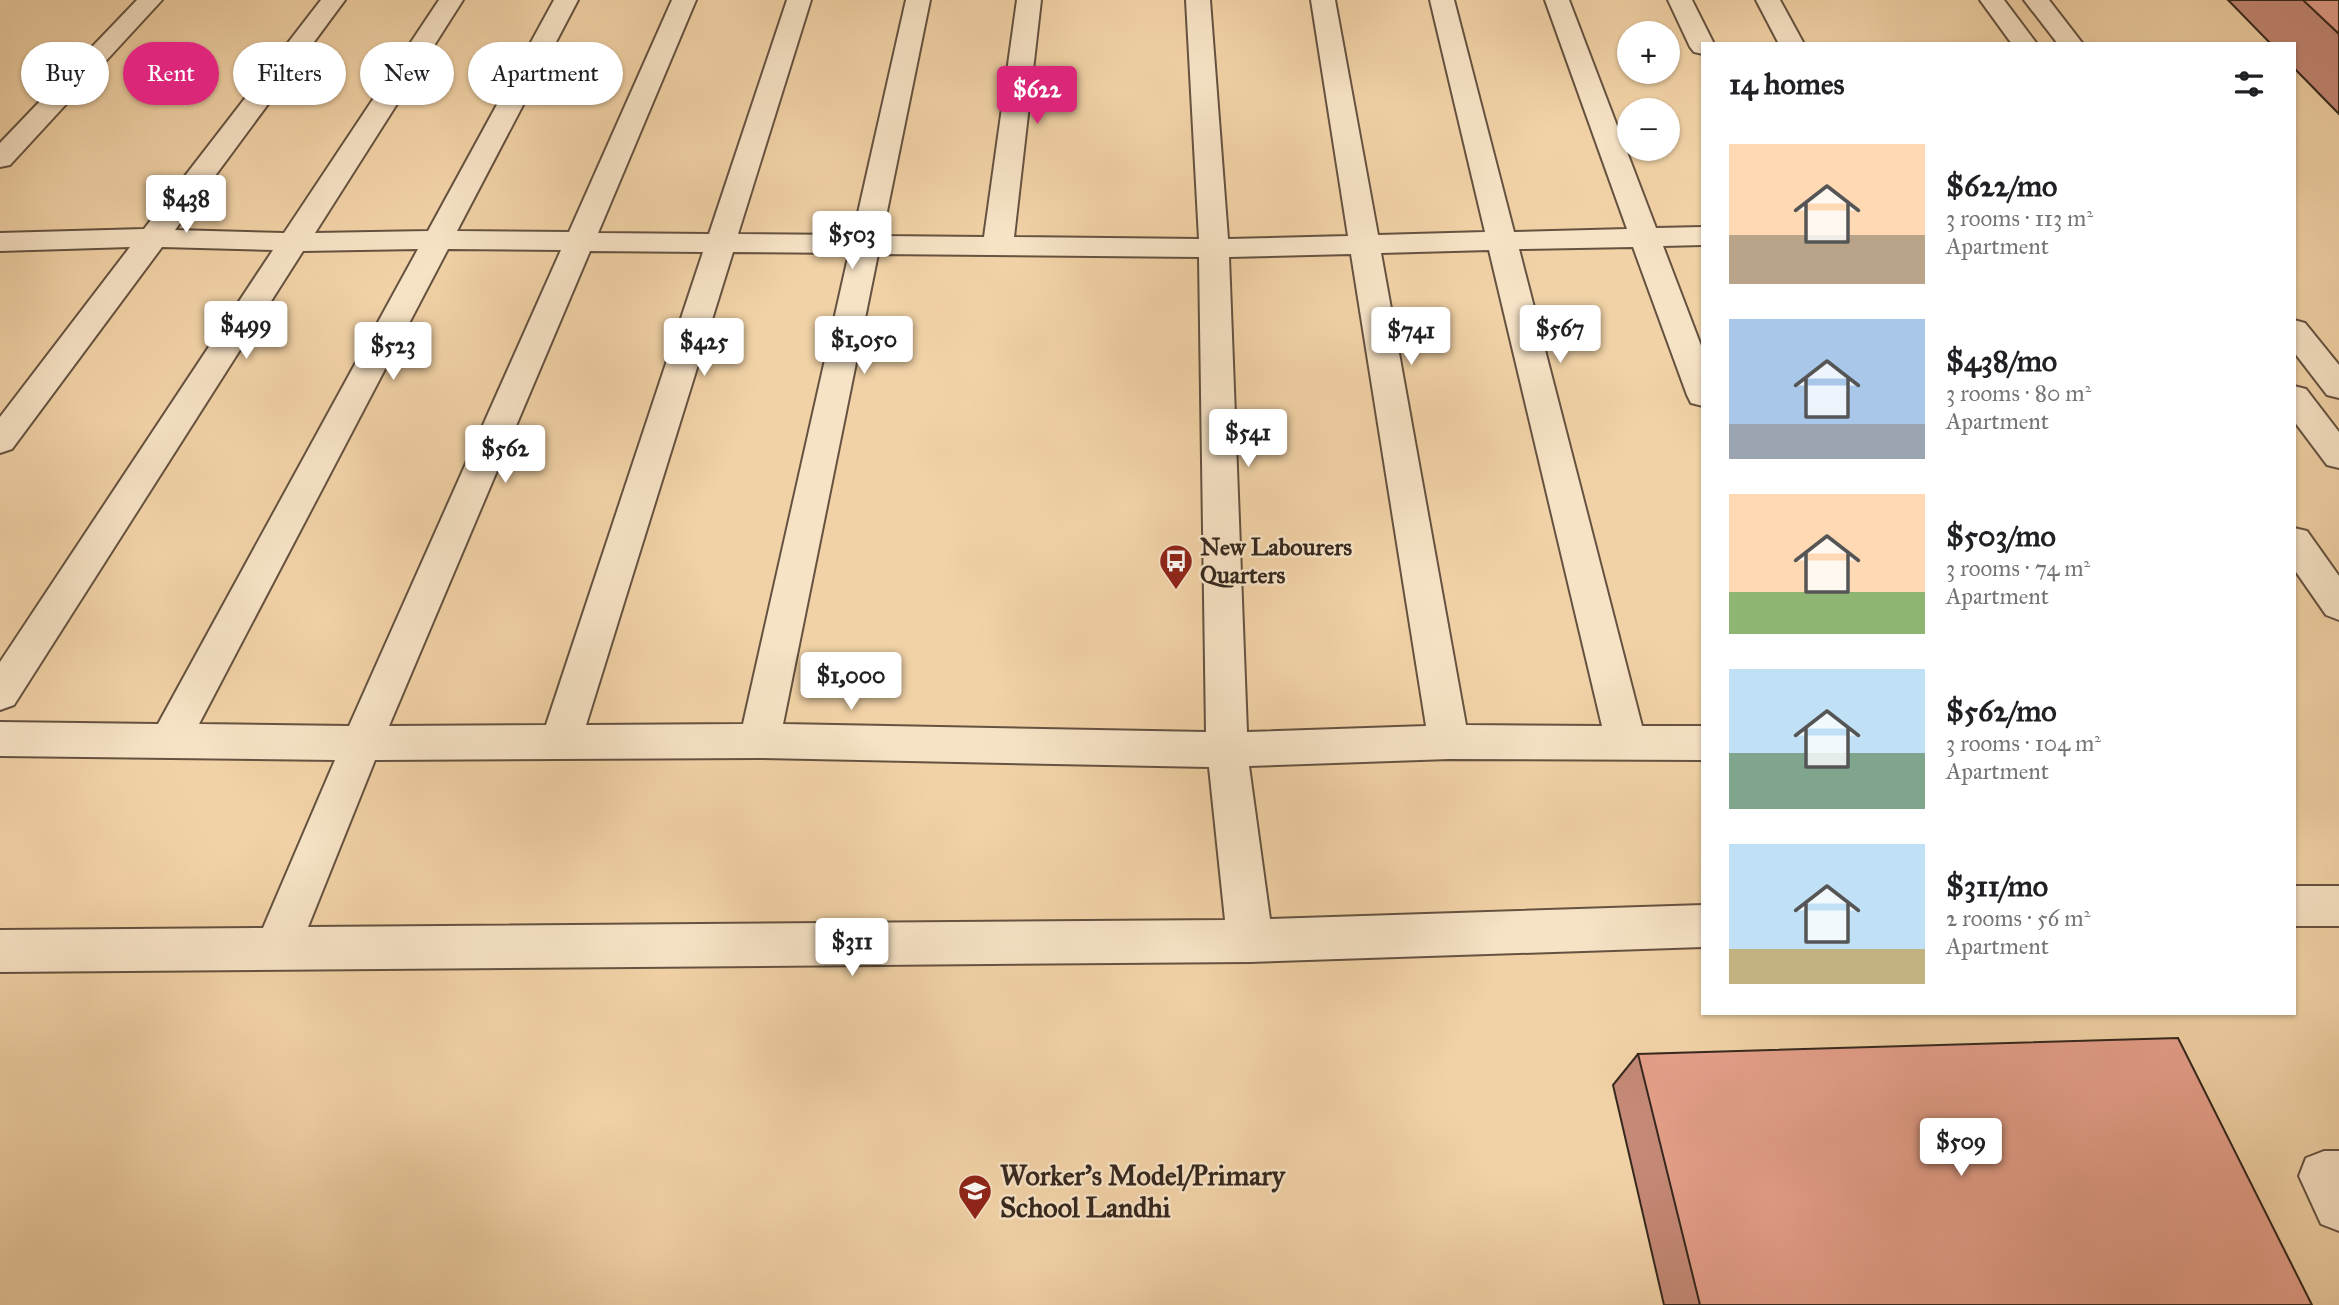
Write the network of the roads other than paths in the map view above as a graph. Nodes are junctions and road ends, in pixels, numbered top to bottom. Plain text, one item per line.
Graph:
1 (333, 0) edge
2 (451, 0) edge
3 (566, 0) edge
4 (684, 0) edge
5 (799, 0) edge
6 (919, 0) edge
7 (1029, 0) edge
8 (1198, 0) edge
9 (1324, 0) edge
10 (1442, 0) edge
11 (1557, 0) edge
12 (1680, 0) edge
13 (1768, 0) edge
14 (1992, 0) edge
15 (2036, 0) edge
16 (121, 1) edge
17 (149, 1) edge
18 (1791, 42) edge
19 (2024, 42) edge
20 (2069, 42) edge
21 (1701, 43) edge
22 (0, 119) edge
23 (38, 119) junction
24 (0, 159) edge
25 (1643, 236) junction
26 (1701, 236) edge
27 (152, 238) junction
28 (439, 240) junction
29 (1502, 240) junction
30 (0, 242) edge
31 (292, 242) junction
32 (580, 242) junction
33 (719, 244) junction
34 (998, 245) junction
35 (864, 246) junction
36 (1363, 246) junction
37 (1214, 248) junction
38 (2296, 333) edge
39 (2339, 387) edge
40 (1701, 390) edge
41 (2296, 400) edge
42 (0, 441) edge
43 (2339, 456) edge
44 (2296, 544) edge
45 (2339, 605) edge
46 (0, 694) edge
47 (0, 739) edge
48 (172, 739) junction
49 (561, 740) junction
50 (759, 741) junction
51 (1449, 742) junction
52 (362, 743) junction
53 (1626, 743) junction
54 (1701, 743) edge
55 (1227, 750) junction
56 (2296, 906) edge
57 (2339, 906) edge
58 (1701, 926) edge
59 (1250, 942) junction
60 (277, 949) junction
61 (0, 951) edge
62 (2339, 1176) edge
63 (2339, 1206) edge

1 - 27 street
2 - 31 street
3 - 28 street
4 - 32 street
5 - 33 street
6 - 35 street
7 - 34 street
8 - 37 street
9 - 36 street
10 - 29 street
11 - 25 street
12 - 21 street
13 - 18 street
14 - 19 street
15 - 20 street
16 - 17 street
17 - 23 street
22 - 23 street
23 - 24 street
25 - 26 street
25 - 29 street
25 - 40 street
27 - 30 street
27 - 31 street
27 - 42 street
28 - 31 street
28 - 32 street
28 - 48 street
29 - 36 street
29 - 53 street
31 - 46 street
32 - 33 street
32 - 52 street
33 - 35 street
33 - 49 street
34 - 35 street
34 - 37 street
35 - 50 street
36 - 37 street
36 - 51 street
37 - 55 street
38 - 39 street
41 - 43 street
44 - 45 street
47 - 48 street
48 - 52 street
49 - 50 street
49 - 52 street
50 - 55 street
51 - 53 street
51 - 55 street
52 - 60 street
53 - 54 street
55 - 59 street
56 - 57 street
58 - 59 street
59 - 60 street
60 - 61 street
62 - 63 street

